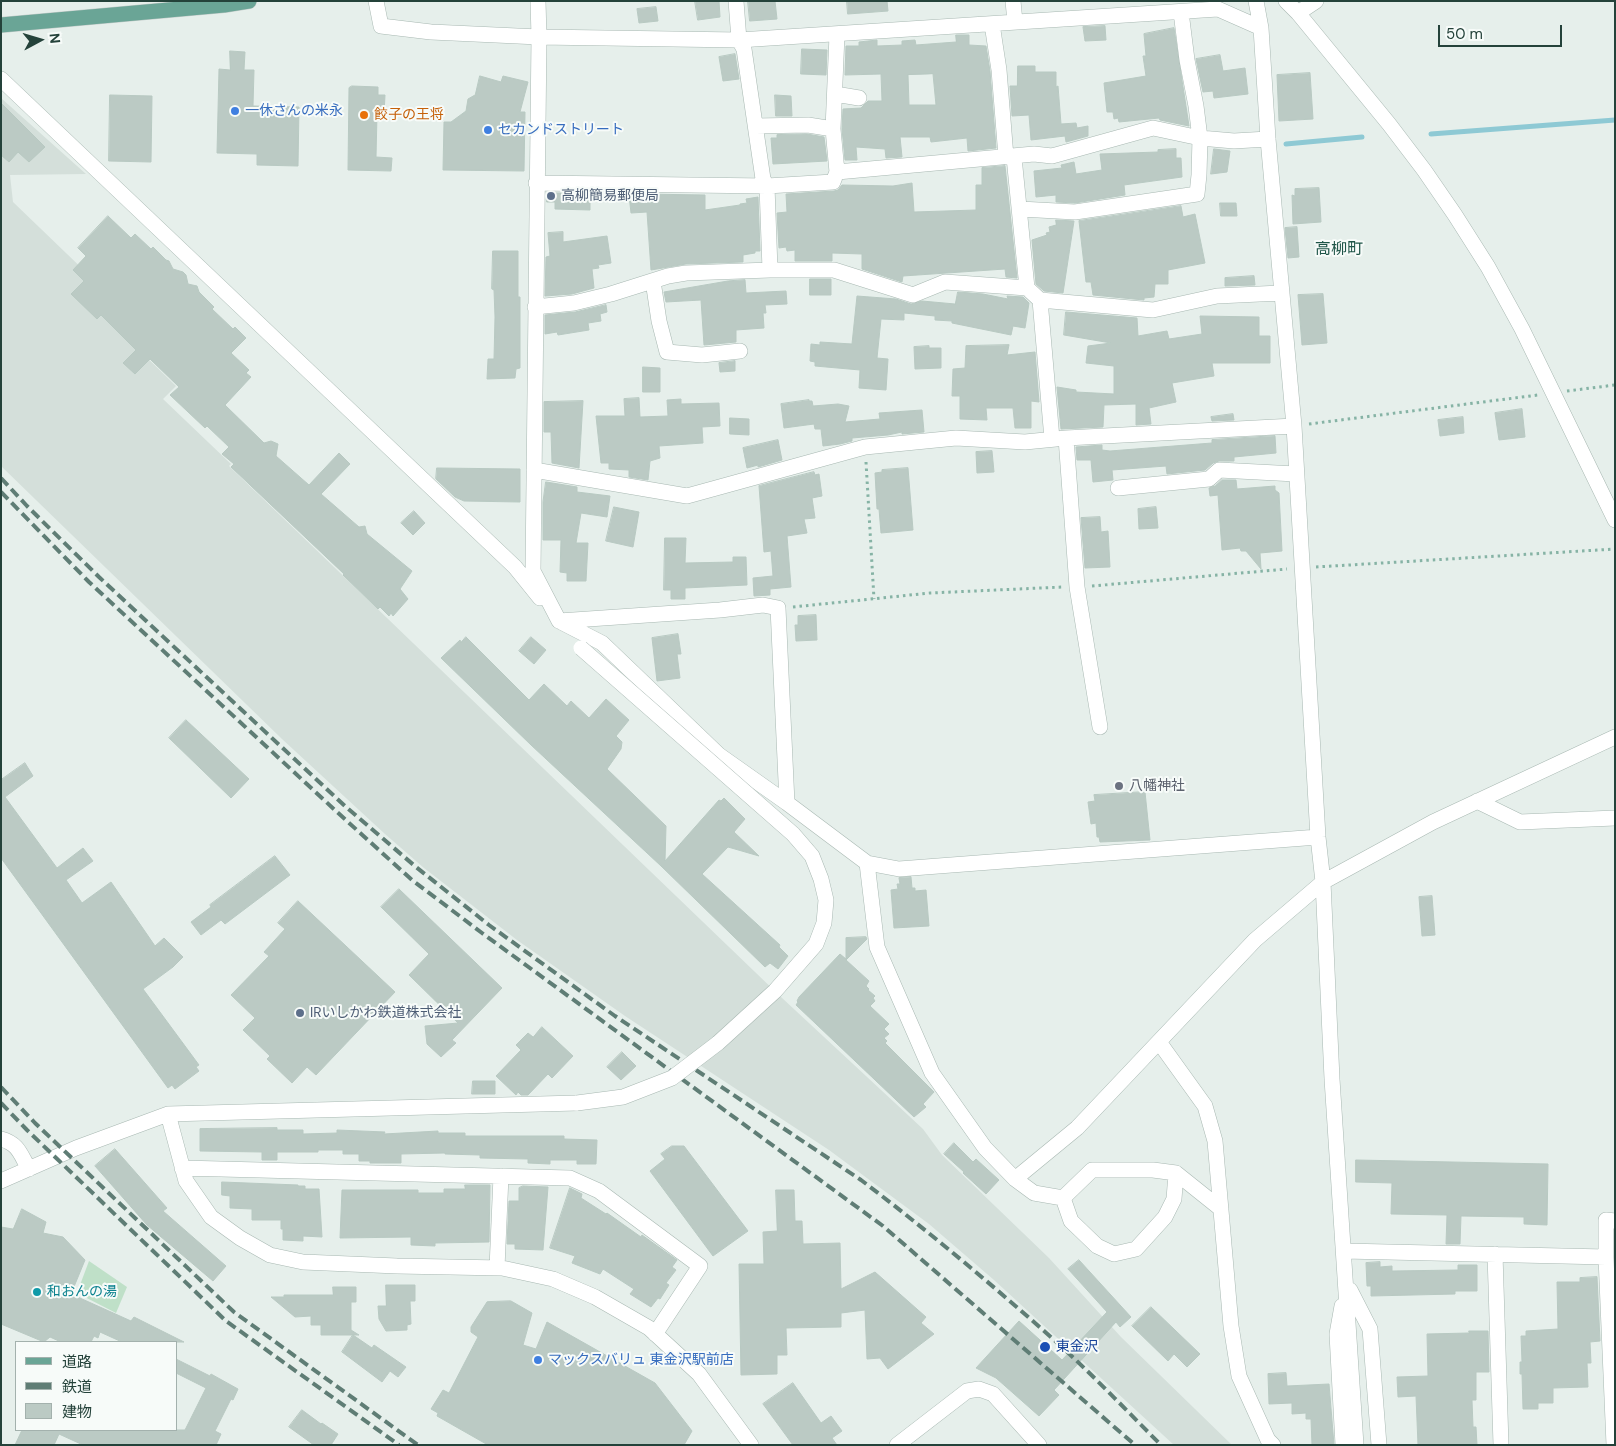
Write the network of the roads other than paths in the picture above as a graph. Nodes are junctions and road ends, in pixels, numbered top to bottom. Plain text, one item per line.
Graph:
1 (249, 1) edge
2 (376, 1) edge
3 (538, 1) edge
4 (736, 1) edge
5 (1013, 1) edge
6 (1256, 1) edge
7 (1286, 1) edge
8 (1316, 1) edge
9 (1181, 12) junction
10 (1298, 13) junction
11 (1015, 22) junction
12 (992, 24) junction
13 (1, 25) edge
14 (1261, 28) junction
15 (837, 35) junction
16 (539, 37) junction
17 (739, 40) junction
18 (1, 78) edge
19 (835, 94) junction
20 (859, 98) dead end
21 (756, 126) junction
22 (833, 129) junction
23 (1200, 138) junction
24 (1268, 139) junction
25 (1010, 157) junction
26 (837, 172) junction
27 (536, 183) junction
28 (766, 186) junction
29 (1020, 209) junction
30 (770, 270) junction
31 (652, 281) junction
32 (1027, 288) junction
33 (1281, 293) junction
34 (1040, 300) junction
35 (536, 307) junction
36 (740, 351) dead end
37 (1294, 426) junction
38 (1059, 439) junction
39 (534, 470) junction
40 (1296, 474) junction
41 (1118, 488) dead end
42 (1615, 520) edge
43 (559, 621) junction
44 (1100, 727) dead end
45 (1615, 737) edge
46 (1477, 801) junction
47 (787, 803) junction
48 (1615, 818) edge
49 (1318, 837) junction
50 (867, 863) junction
51 (1323, 882) junction
52 (1159, 1042) junction
53 (168, 1114) junction
54 (1, 1140) edge
55 (182, 1168) junction
56 (29, 1169) junction
57 (1176, 1173) junction
58 (501, 1176) junction
59 (1015, 1179) junction
60 (1, 1181) edge
61 (1064, 1198) junction
62 (1220, 1209) junction
63 (1615, 1221) edge
64 (1344, 1251) junction
65 (1495, 1254) junction
66 (1606, 1256) junction
67 (497, 1268) junction
68 (1347, 1285) junction
69 (656, 1334) junction
70 (1612, 1344) edge
71 (751, 1445) edge
72 (897, 1445) edge
73 (1038, 1445) edge
74 (1273, 1445) edge
75 (1343, 1445) edge
76 (1356, 1445) edge
77 (1379, 1445) edge
78 (1501, 1445) edge
79 (1614, 1445) edge

1 - 13 main road
2 - 16 street
3 - 16 street
4 - 17 street
5 - 11 street
6 - 14 street
7 - 10 street
8 - 10 street
9 - 11 street
9 - 14 street
9 - 23 street
10 - 42 street
11 - 12 street
12 - 15 street
12 - 25 street
14 - 24 street
15 - 17 street
15 - 19 street
16 - 17 street
16 - 27 street
17 - 21 street
18 - 43 street
19 - 20 street
19 - 22 street
21 - 22 street
21 - 28 street
22 - 26 street
23 - 24 street
23 - 25 street
23 - 29 street
24 - 33 street
25 - 26 street
25 - 29 street
26 - 28 street
27 - 28 street
27 - 35 street
28 - 30 street
29 - 32 street
30 - 31 street
30 - 32 street
31 - 35 street
31 - 36 street
32 - 34 street
33 - 34 street
33 - 37 street
34 - 38 street
35 - 39 street
37 - 38 street
37 - 40 street
38 - 39 street
38 - 44 street
39 - 43 street
40 - 41 street
40 - 49 street
43 - 47 street
43 - 47 street
43 - 53 street, bridge
45 - 46 street
46 - 48 street
46 - 51 street
47 - 50 street
49 - 50 street
49 - 51 street
50 - 59 street
51 - 52 street
51 - 64 street
52 - 59 street
52 - 62 street
53 - 55 street
53 - 56 street
54 - 56 street
55 - 58 street
55 - 67 street
56 - 60 street
57 - 61 street
57 - 61 street
57 - 62 street
58 - 67 street
58 - 69 street
59 - 61 street
62 - 74 street
63 - 66 street
64 - 65 street
64 - 68 street
65 - 66 street
65 - 78 street
66 - 70 street
67 - 69 street
68 - 75 street
68 - 76 street
68 - 77 street
69 - 71 street
70 - 79 street
72 - 73 street

